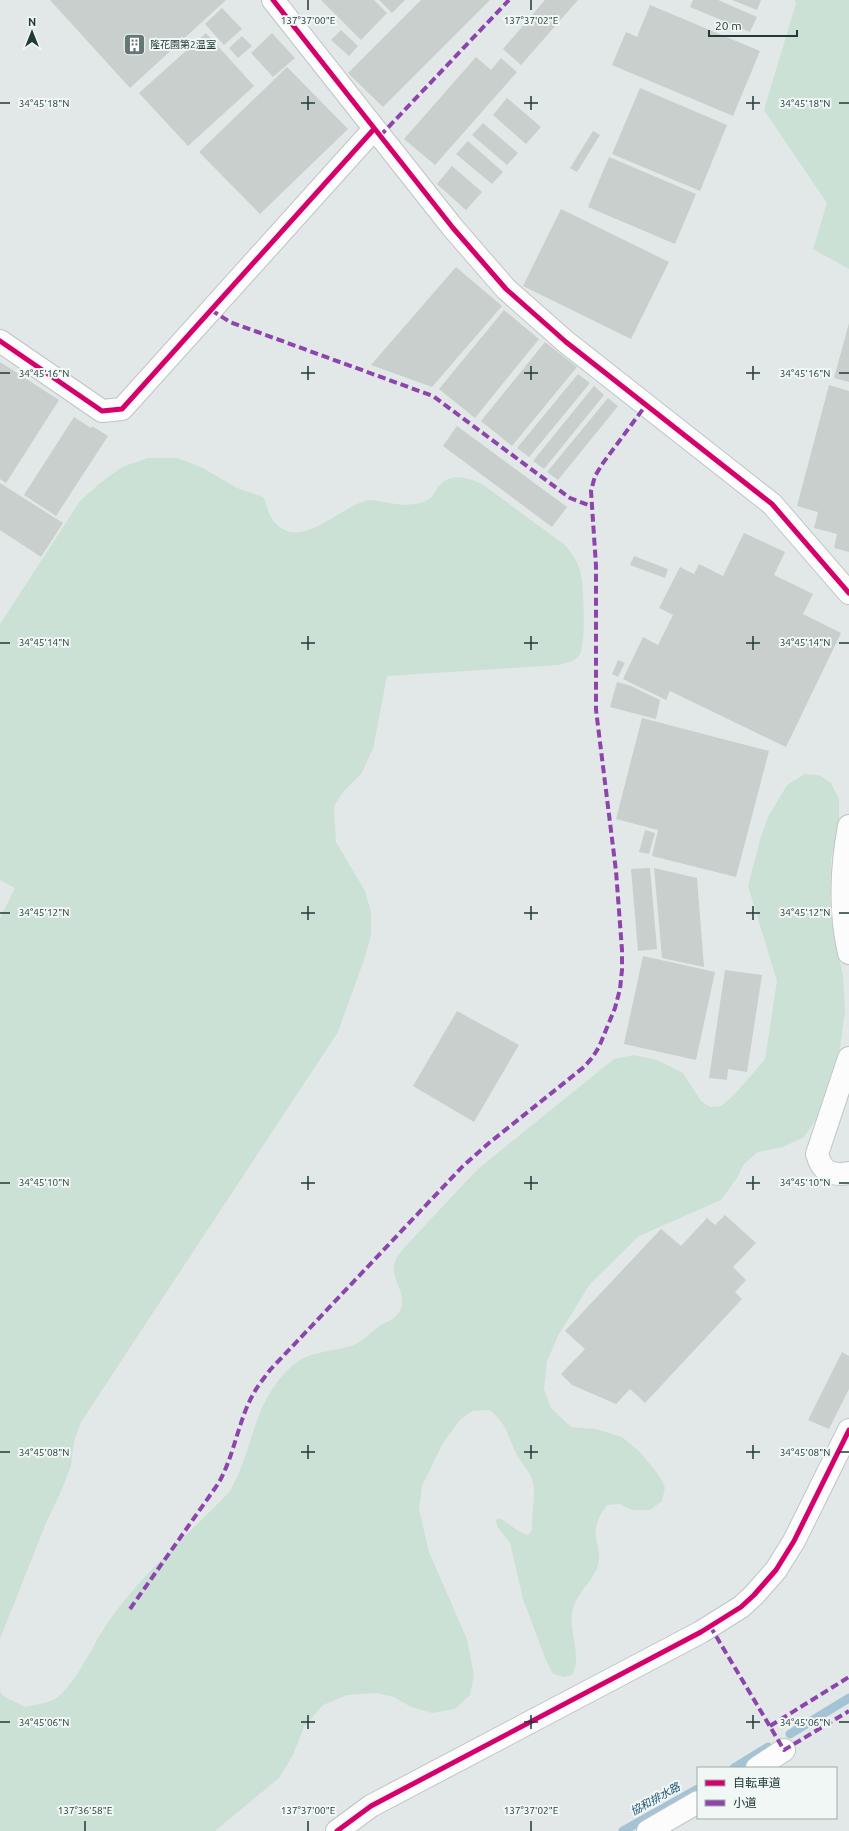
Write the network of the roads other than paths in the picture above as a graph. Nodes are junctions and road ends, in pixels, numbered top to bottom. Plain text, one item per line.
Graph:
1 (273, 0) edge
2 (374, 129) junction
3 (0, 341) edge
4 (849, 593) edge
5 (849, 826) edge
6 (849, 953) edge
7 (849, 1058) edge
8 (849, 1173) edge
9 (849, 1430) edge
10 (784, 1750) dead end
11 (758, 1767) edge
12 (697, 1803) edge
13 (337, 1831) edge
14 (648, 1831) edge

1 - 2 street
2 - 3 street
2 - 4 street
5 - 6 street
7 - 8 street
9 - 13 street
10 - 11 street
12 - 14 street

